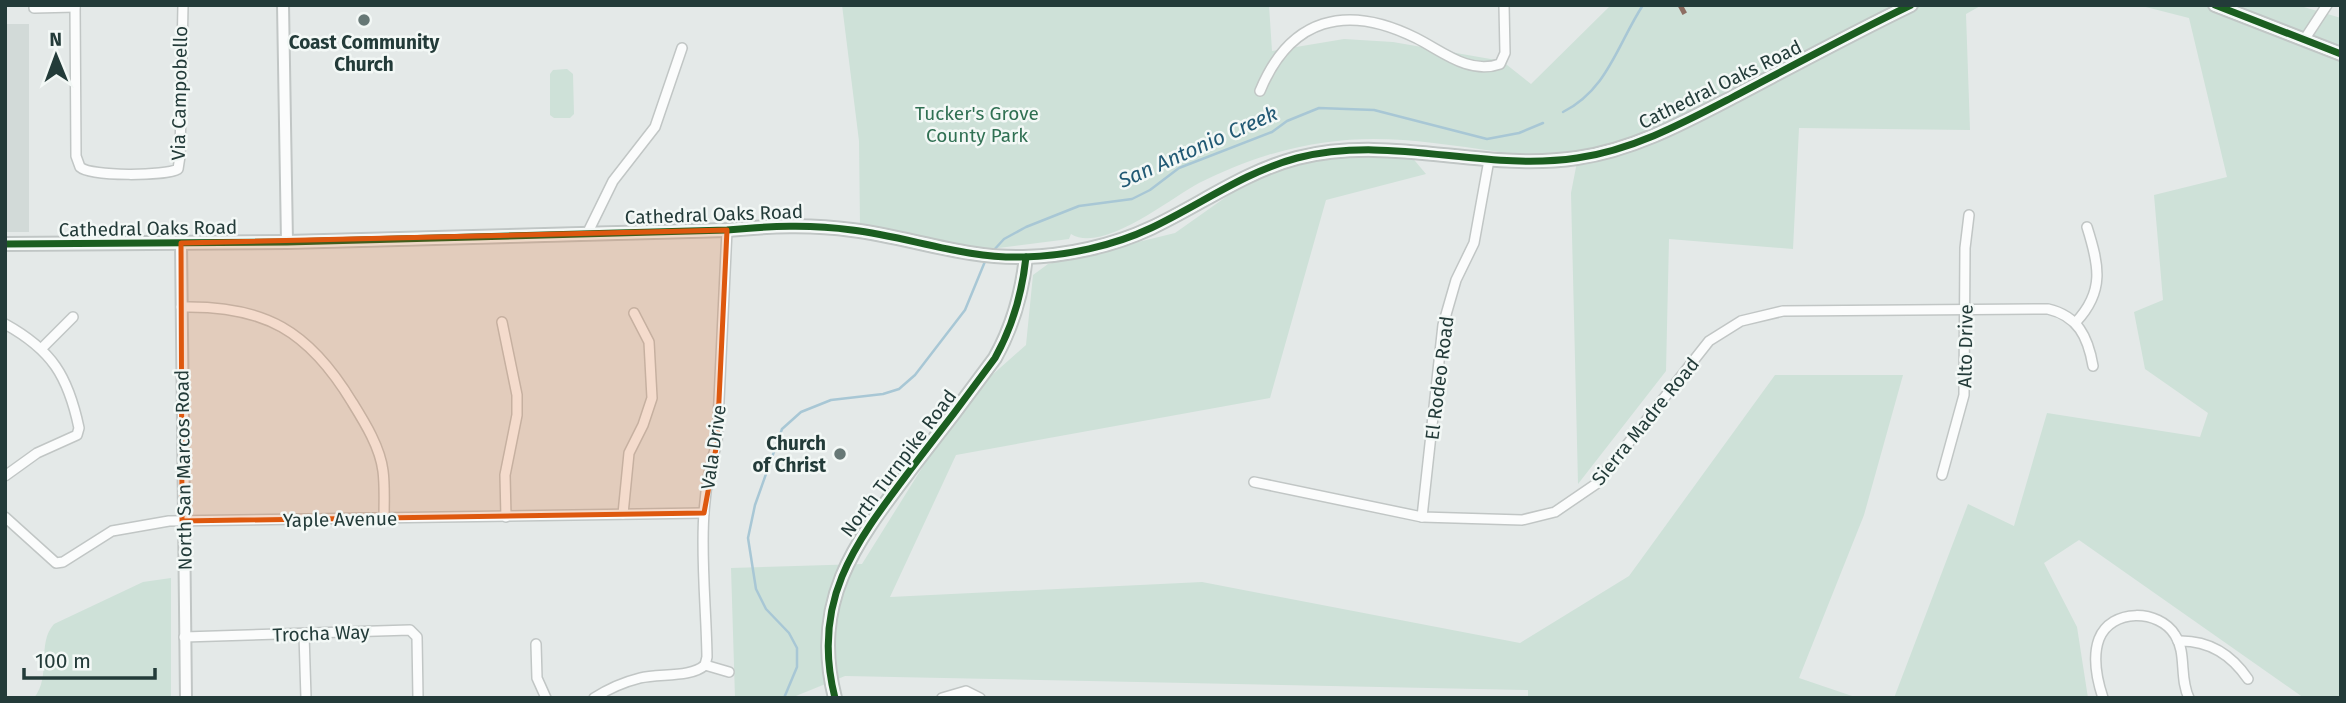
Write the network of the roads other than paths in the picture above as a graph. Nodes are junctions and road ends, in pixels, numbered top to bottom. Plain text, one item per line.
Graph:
1 (183, 5) edge
2 (283, 5) edge
3 (1504, 5) edge
4 (1911, 5) edge
5 (2215, 5) edge
6 (2327, 5) edge
7 (75, 6) edge
8 (34, 8) dead end
9 (2304, 40) junction
10 (682, 48) dead end
11 (2341, 54) edge
12 (1260, 91) dead end
13 (1489, 160) junction
14 (1969, 215) dead end
15 (2087, 227) dead end
16 (727, 230) junction
17 (587, 234) junction
18 (287, 242) junction
19 (181, 243) junction
20 (5, 244) edge
21 (1026, 257) junction
22 (181, 307) junction
23 (1966, 309) junction
24 (634, 313) dead end
25 (74, 317) dead end
26 (2076, 321) junction
27 (502, 322) dead end
28 (5, 324) edge
29 (42, 348) junction
30 (2093, 366) dead end
31 (1942, 475) dead end
32 (5, 476) edge
33 (1254, 482) dead end
34 (704, 513) junction
35 (623, 514) junction
36 (5, 517) edge
37 (506, 517) junction
38 (1422, 517) junction
39 (384, 519) junction
40 (182, 521) junction
41 (304, 634) junction
42 (184, 637) junction
43 (2178, 641) junction
44 (536, 644) dead end
45 (705, 665) junction
46 (729, 672) dead end
47 (2248, 679) dead end
48 (186, 698) edge
49 (306, 698) edge
50 (418, 698) edge
51 (546, 698) edge
52 (594, 698) edge
53 (835, 698) edge
54 (942, 698) edge
55 (980, 698) edge
56 (2103, 698) edge
57 (2189, 698) edge

1 - 7 street, Via Campobello
2 - 18 street
3 - 12 street
4 - 13 main road, Cathedral Oaks Road
5 - 9 main road
6 - 9 street
7 - 8 street
9 - 11 main road
10 - 17 street
13 - 21 main road, Cathedral Oaks Road
13 - 38 street, El Rodeo Road
14 - 23 street, Alto Drive
15 - 26 street
16 - 17 main road, Cathedral Oaks Road
16 - 21 main road, Cathedral Oaks Road
16 - 34 street, Vala Drive
17 - 18 main road, Cathedral Oaks Road
18 - 19 main road, Cathedral Oaks Road
19 - 20 main road, Cathedral Oaks Road
19 - 22 street, North San Marcos Road
21 - 53 main road, North Turnpike Road
22 - 39 street
22 - 40 street, North San Marcos Road
23 - 26 street, Sierra Madre Road
23 - 31 street, Alto Drive
23 - 38 street, Sierra Madre Road
24 - 35 street
25 - 29 street
26 - 30 street
27 - 37 street
28 - 29 street
29 - 32 street
33 - 38 street, Sierra Madre Road
34 - 35 street, Yaple Avenue
34 - 45 street, Vala Drive
35 - 37 street, Yaple Avenue
36 - 40 street, Yaple Avenue
37 - 39 street, Yaple Avenue
39 - 40 street, Yaple Avenue
40 - 42 street, North San Marcos Road
41 - 42 street, Trocha Way
41 - 49 street
41 - 50 street, Trocha Way
42 - 48 street, North San Marcos Road
43 - 47 street
43 - 56 street
43 - 57 street
44 - 51 street
45 - 46 street
45 - 52 street
54 - 55 street

